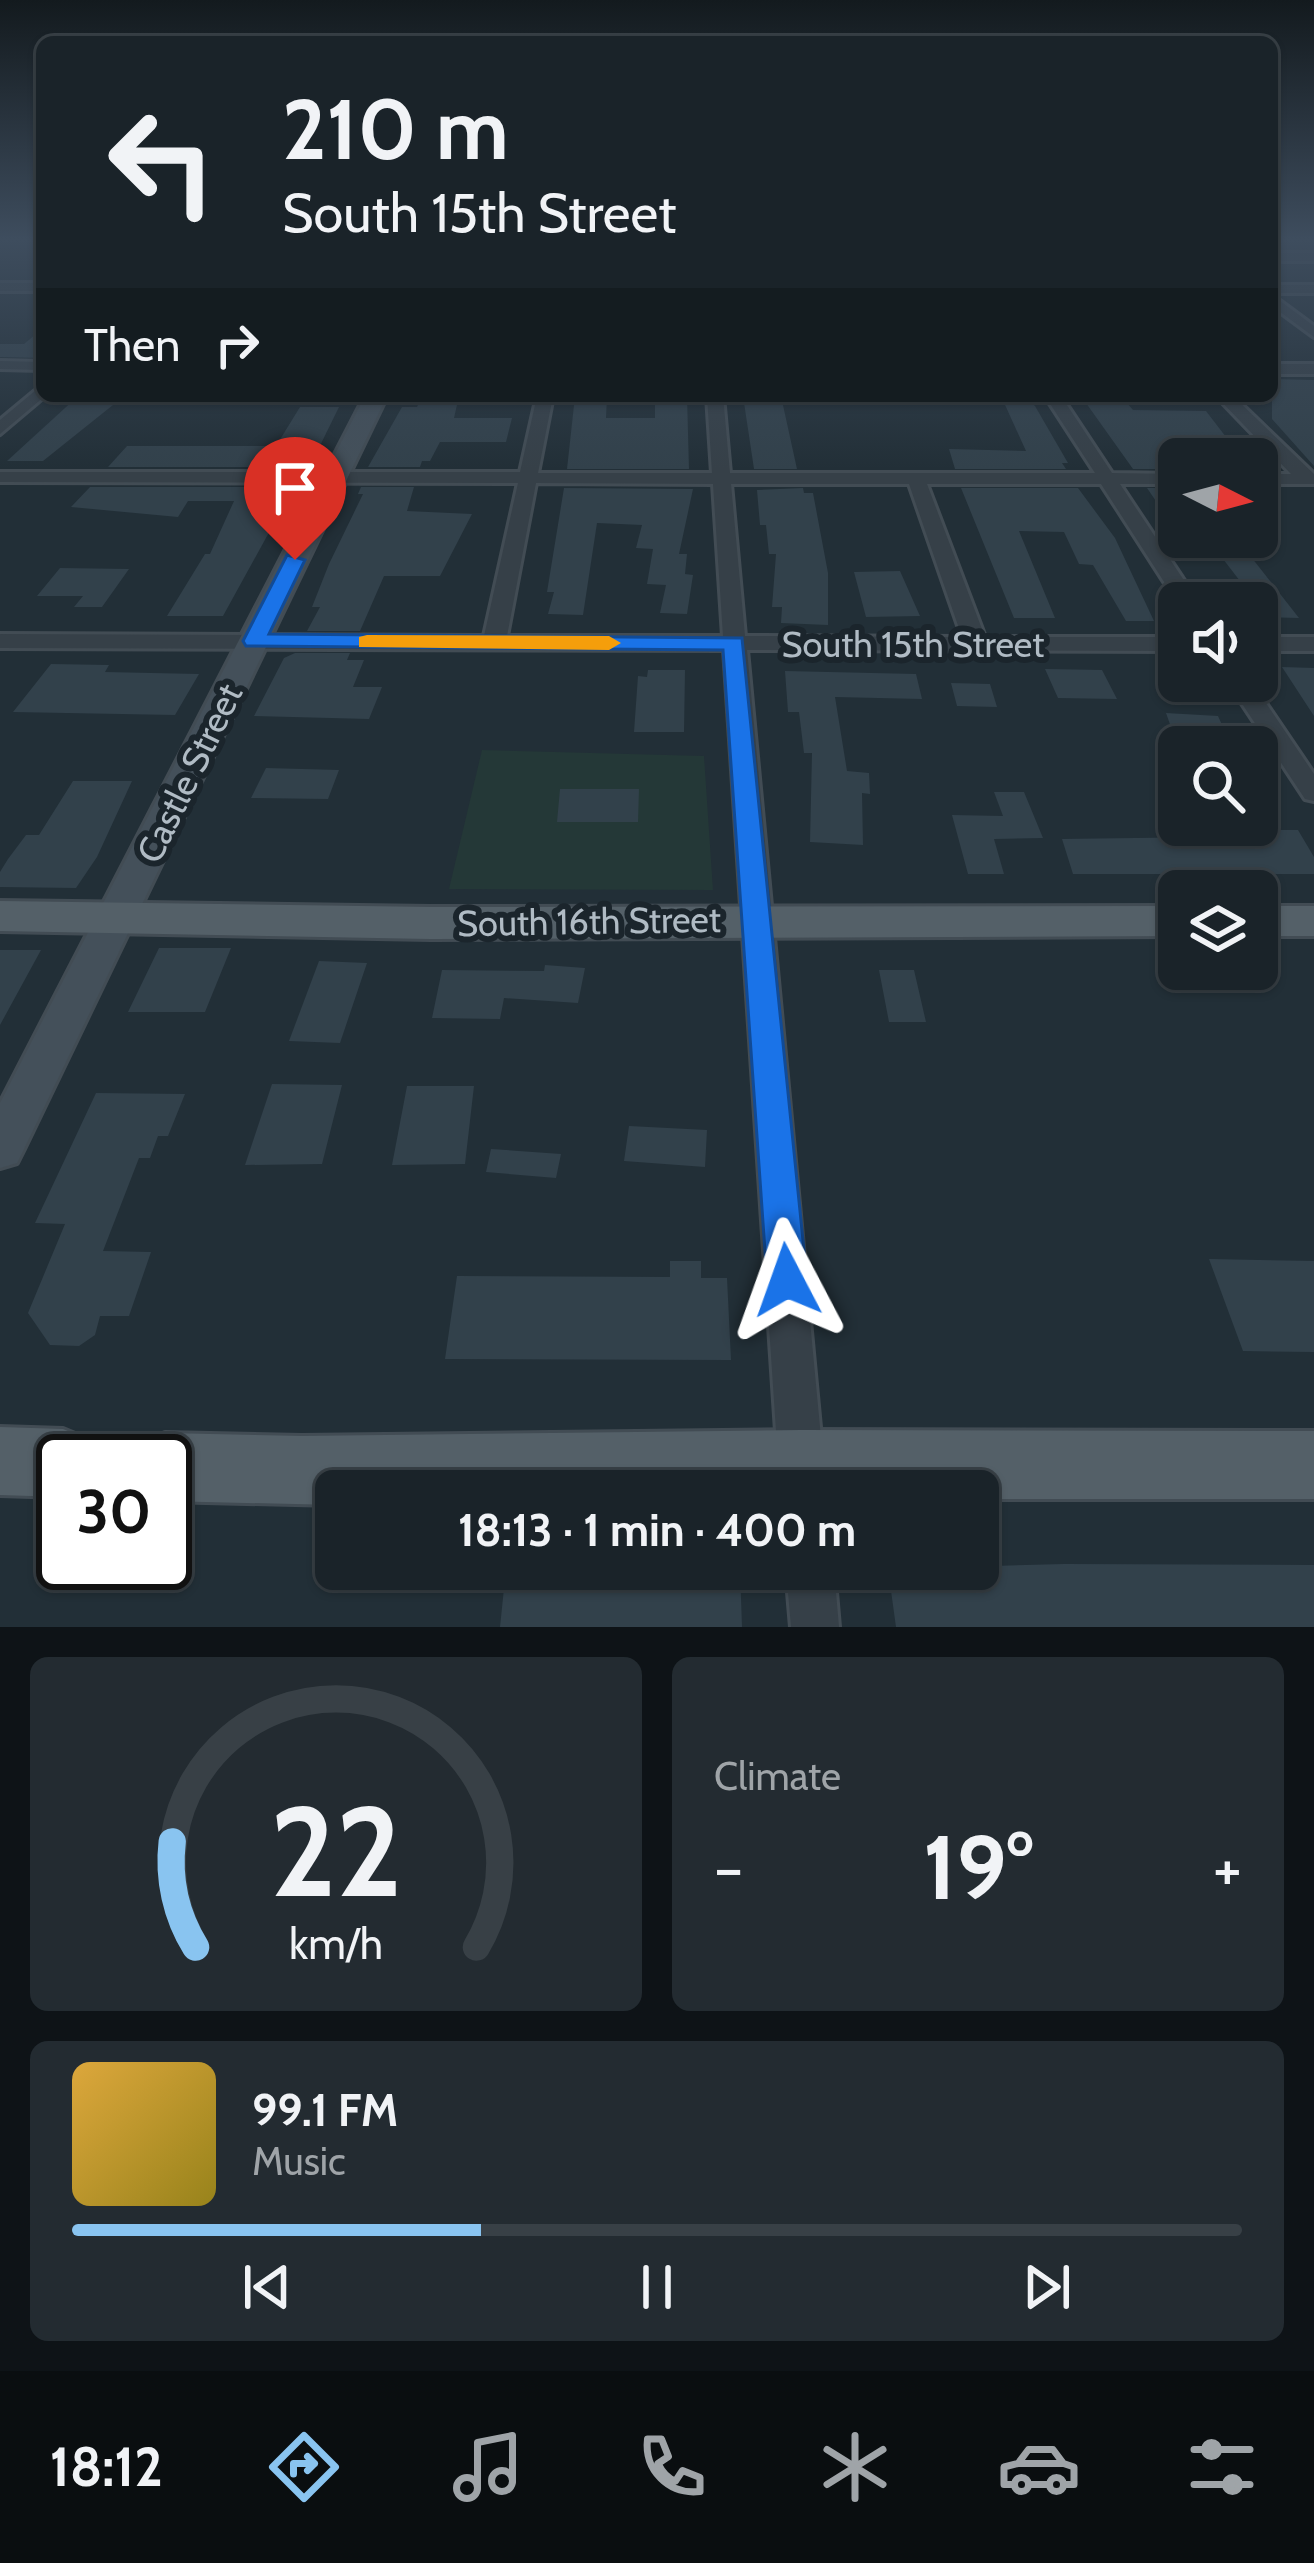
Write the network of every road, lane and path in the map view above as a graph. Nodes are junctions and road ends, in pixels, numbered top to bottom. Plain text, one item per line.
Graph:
1 (0, 365) edge
2 (36, 366) edge
3 (1278, 368) edge
4 (1314, 369) edge
5 (36, 396) edge
6 (373, 402) edge
7 (544, 402) edge
8 (715, 402) edge
9 (1057, 402) edge
10 (1230, 402) edge
11 (0, 429) edge
12 (0, 477) edge
13 (335, 478) junction
14 (526, 478) junction
15 (721, 478) junction
16 (916, 478) junction
17 (1108, 479) junction
18 (1158, 479) edge
19 (1278, 479) edge
20 (1310, 479) edge
21 (1174, 582) edge
22 (0, 641) edge
23 (254, 641) junction
24 (494, 643) junction
25 (734, 643) junction
26 (976, 644) junction
27 (1158, 644) edge
28 (1278, 644) edge
29 (1314, 644) edge
30 (1253, 702) edge
31 (1314, 793) edge
32 (0, 916) edge
33 (117, 916) junction
34 (757, 919) junction
35 (1158, 921) edge
36 (1278, 921) edge
37 (1314, 921) edge
38 (0, 1149) edge
39 (0, 1462) edge
40 (36, 1463) edge
41 (1314, 1465) edge
42 (192, 1468) edge
43 (801, 1470) edge
44 (315, 1471) edge
45 (999, 1472) edge
46 (812, 1590) edge
47 (815, 1627) edge

1 - 2 street
3 - 4 street
5 - 11 street
6 - 13 street, Castle Street
7 - 14 street
8 - 15 street
9 - 17 street
10 - 20 street
12 - 13 street
13 - 14 street
13 - 23 street, Castle Street
14 - 15 street
14 - 24 street
15 - 16 street
15 - 25 street
16 - 17 street
16 - 26 street
17 - 18 street
17 - 21 street
19 - 20 street
22 - 23 street, South 15th Street
23 - 24 street, South 15th Street
23 - 33 street, Castle Street
24 - 25 street, South 15th Street
25 - 26 street, South 15th Street
25 - 34 street
26 - 27 street, South 15th Street
28 - 29 street
30 - 31 street
32 - 33 main road, South 16th Street
33 - 34 main road, South 16th Street
33 - 38 street, Castle Street
34 - 35 main road, South 16th Street
34 - 43 street
36 - 37 main road
39 - 40 main road
41 - 45 main road
42 - 44 main road
46 - 47 street

